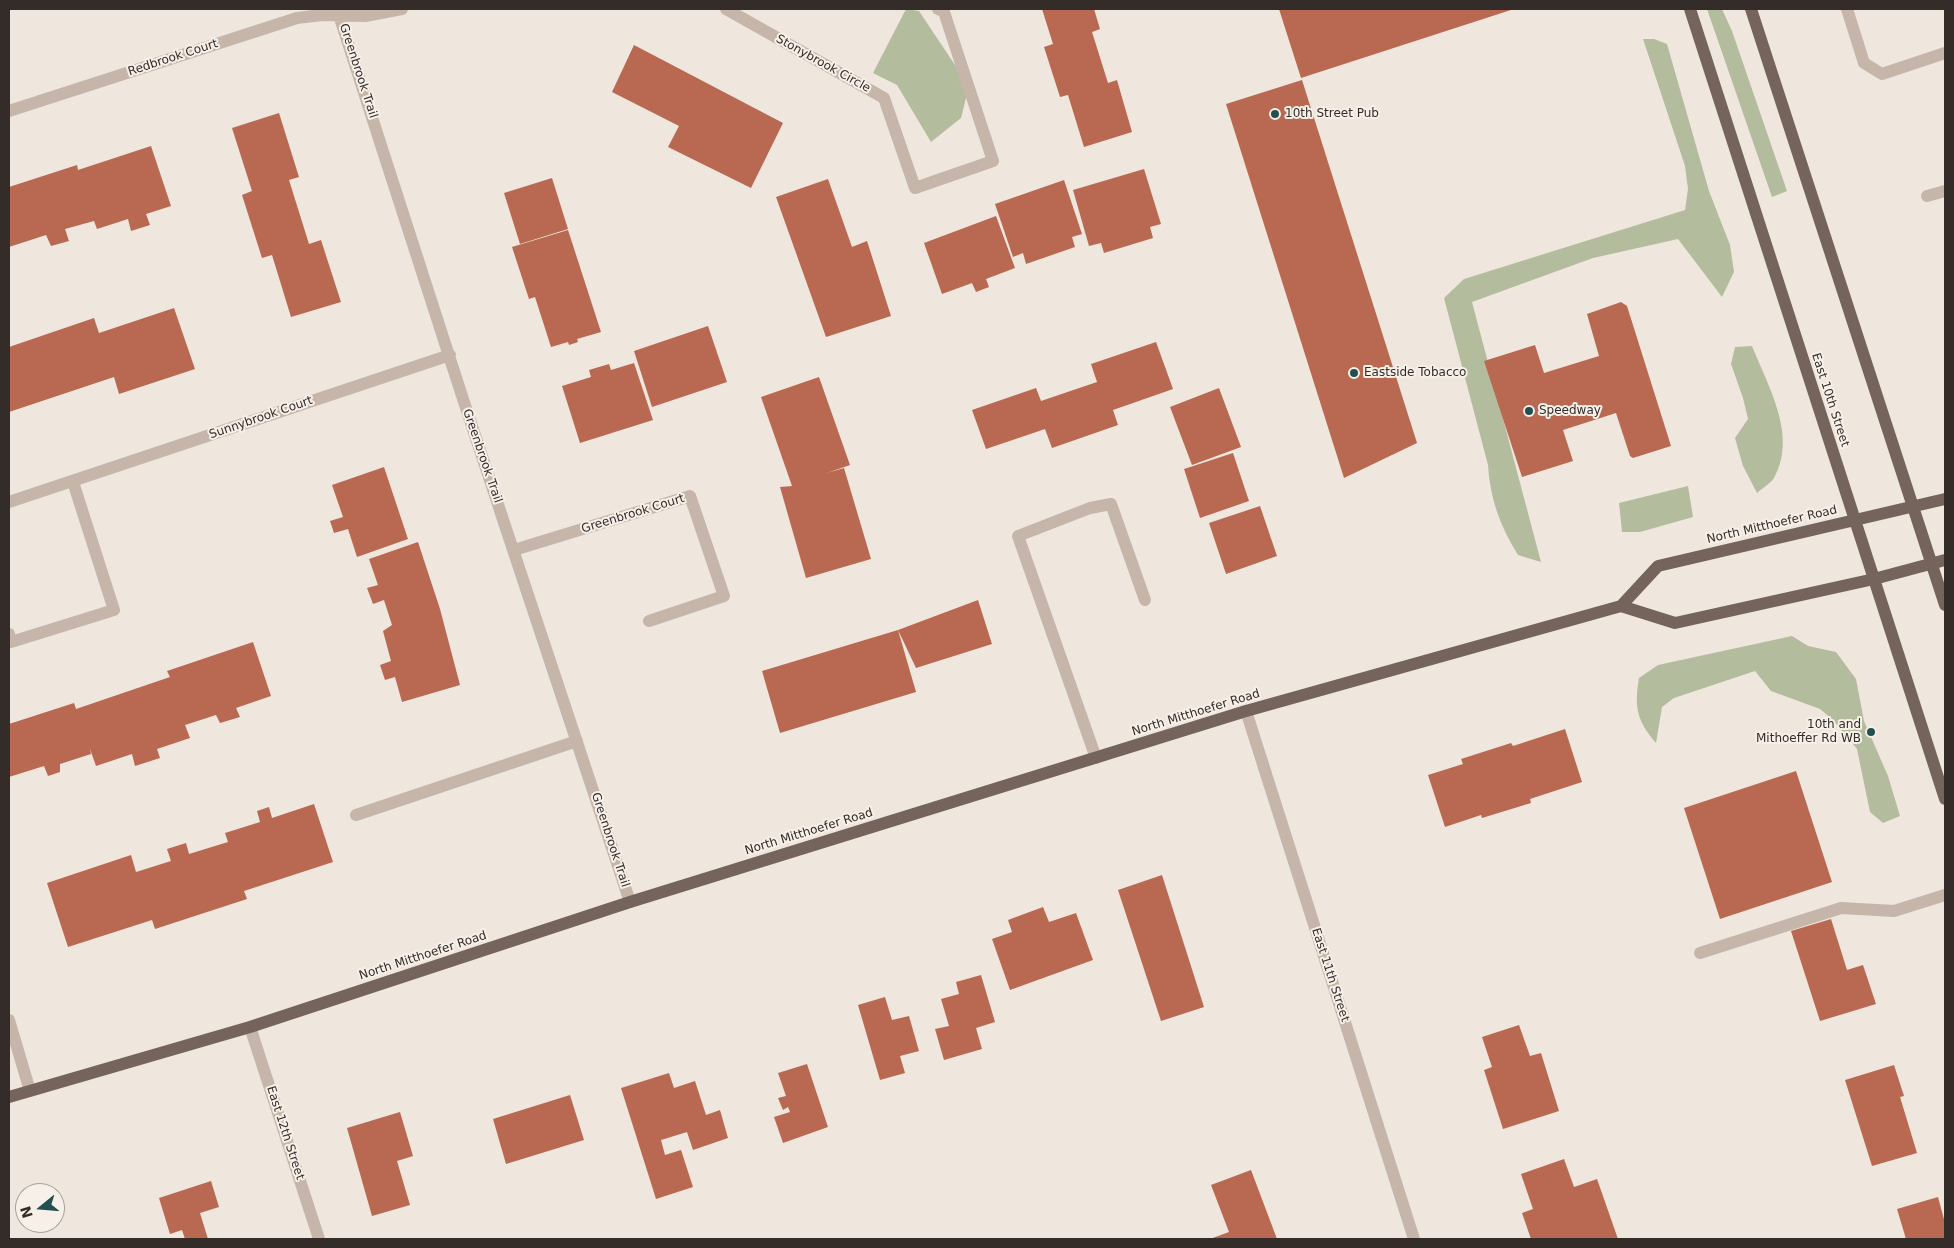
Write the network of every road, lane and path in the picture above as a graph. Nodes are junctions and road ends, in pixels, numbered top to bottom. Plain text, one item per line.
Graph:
1 (402, 9) edge
2 (726, 9) edge
3 (938, 9) edge
4 (1690, 9) edge
5 (1751, 9) edge
6 (1847, 9) edge
7 (339, 12) edge
8 (1945, 53) edge
9 (9, 111) edge
10 (1945, 190) edge
11 (1927, 196) dead end
12 (450, 355) junction
13 (73, 482) junction
14 (1945, 499) edge
15 (9, 502) edge
16 (1913, 506) junction
17 (1854, 519) junction
18 (514, 550) junction
19 (1945, 560) edge
20 (1932, 563) junction
21 (1874, 579) junction
22 (1145, 600) dead end
23 (1945, 604) edge
24 (1621, 606) junction
25 (649, 621) dead end
26 (9, 634) edge
27 (1246, 711) junction
28 (577, 741) junction
29 (1096, 758) junction
30 (1945, 800) edge
31 (356, 815) dead end
32 (1945, 895) edge
33 (630, 902) junction
34 (1700, 953) dead end
35 (9, 1020) edge
36 (250, 1027) junction
37 (30, 1090) junction
38 (9, 1097) edge
39 (320, 1239) edge
40 (1414, 1239) edge

1 - 7 street, Redbrook Court
2 - 3 street, Stonybrook Circle
4 - 17 main road, East 10th Street
5 - 16 main road
6 - 8 street
7 - 9 street, Redbrook Court
7 - 12 street, Greenbrook Trail
10 - 11 street
12 - 13 street, Sunnybrook Court
12 - 18 street, Greenbrook Trail
13 - 15 street, Sunnybrook Court
13 - 26 street
14 - 16 main road, North Mitthoefer Road
16 - 17 main road, North Mitthoefer Road
16 - 20 main road
17 - 21 main road, East 10th Street
17 - 24 main road, North Mitthoefer Road
18 - 25 street, Greenbrook Court
18 - 28 street, Greenbrook Trail
19 - 20 main road
20 - 21 main road
20 - 23 main road
21 - 24 main road
21 - 30 main road, East 10th Street
22 - 29 street
24 - 27 main road, North Mitthoefer Road
27 - 29 main road, North Mitthoefer Road
27 - 40 street, East 11th Street
28 - 31 street
28 - 33 street, Greenbrook Trail
29 - 33 main road, North Mitthoefer Road
32 - 34 street
33 - 36 main road, North Mitthoefer Road
35 - 37 street
36 - 37 main road, North Mitthoefer Road
36 - 39 street, East 12th Street
37 - 38 main road, North Mitthoefer Road

